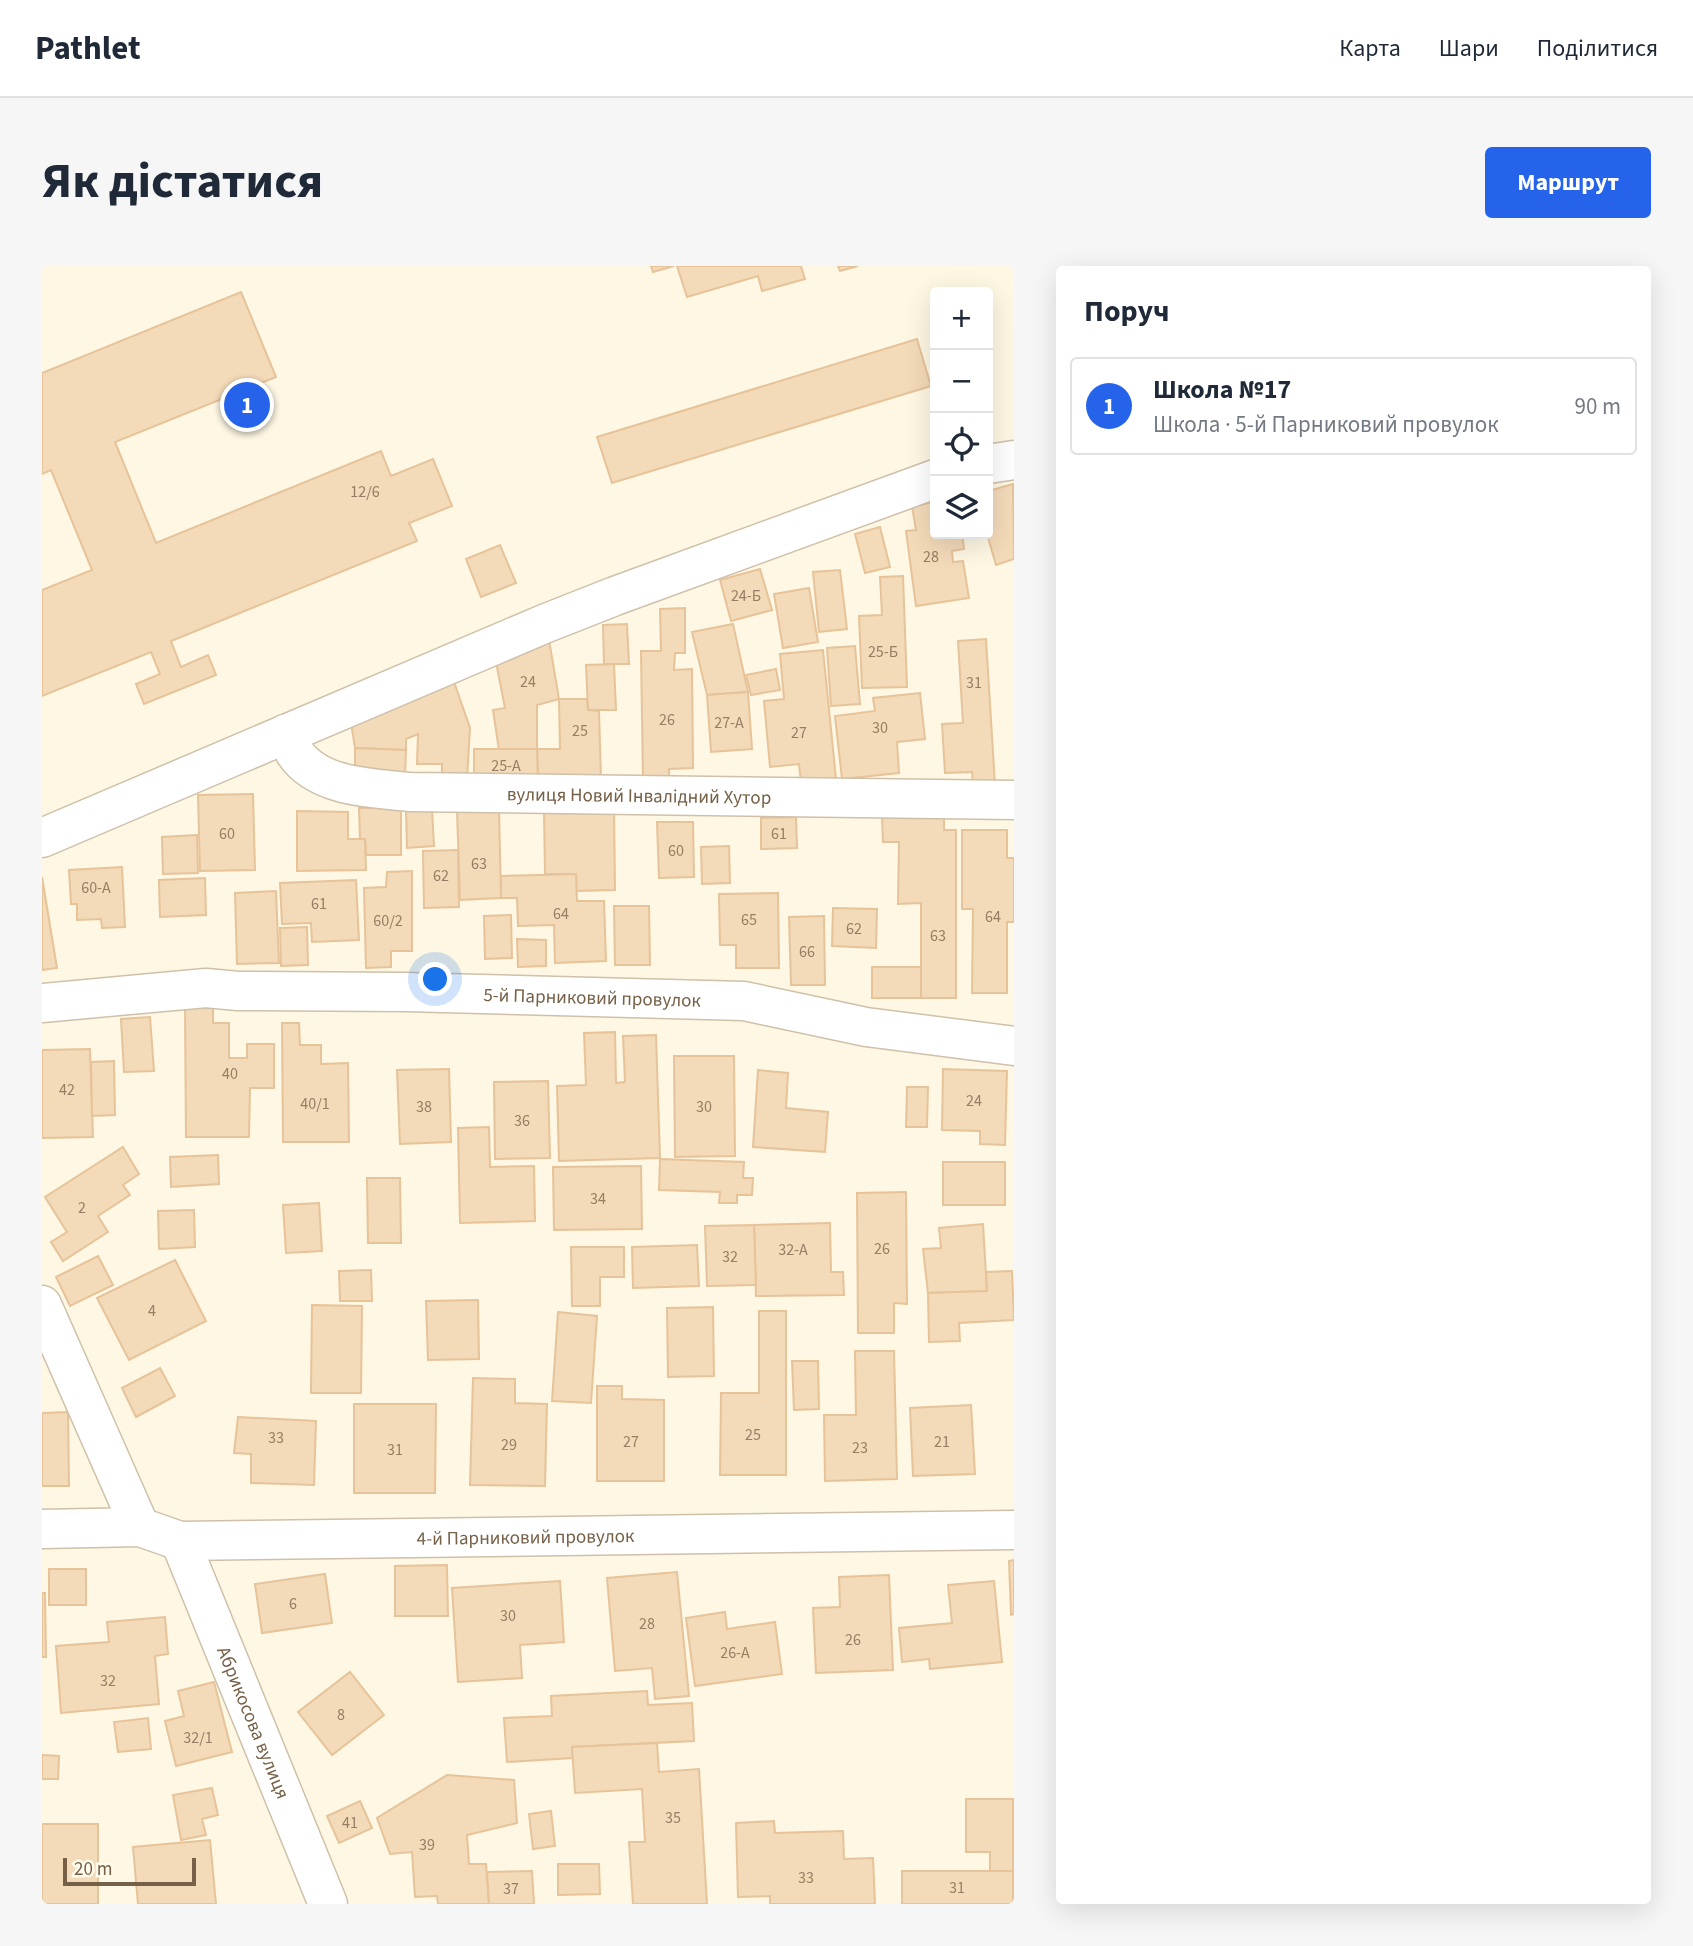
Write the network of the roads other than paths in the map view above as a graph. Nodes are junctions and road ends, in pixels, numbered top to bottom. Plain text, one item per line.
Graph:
1 (930, 481) edge
2 (285, 734) junction
3 (1014, 800) edge
4 (42, 838) edge
5 (42, 1003) edge
6 (1014, 1046) edge
7 (42, 1305) edge
8 (140, 1527) junction
9 (42, 1529) edge
10 (1014, 1530) edge
11 (180, 1541) junction
12 (328, 1904) edge

1 - 2 street
2 - 3 street, вулиця Новий Інвалідний Хутор
2 - 4 street
5 - 6 street, 5-й Парниковий провулок
7 - 8 street
8 - 9 street, 4-й Парниковий провулок
8 - 11 street, 4-й Парниковий провулок
10 - 11 street, 4-й Парниковий провулок
11 - 12 street, Абрикосова вулиця

